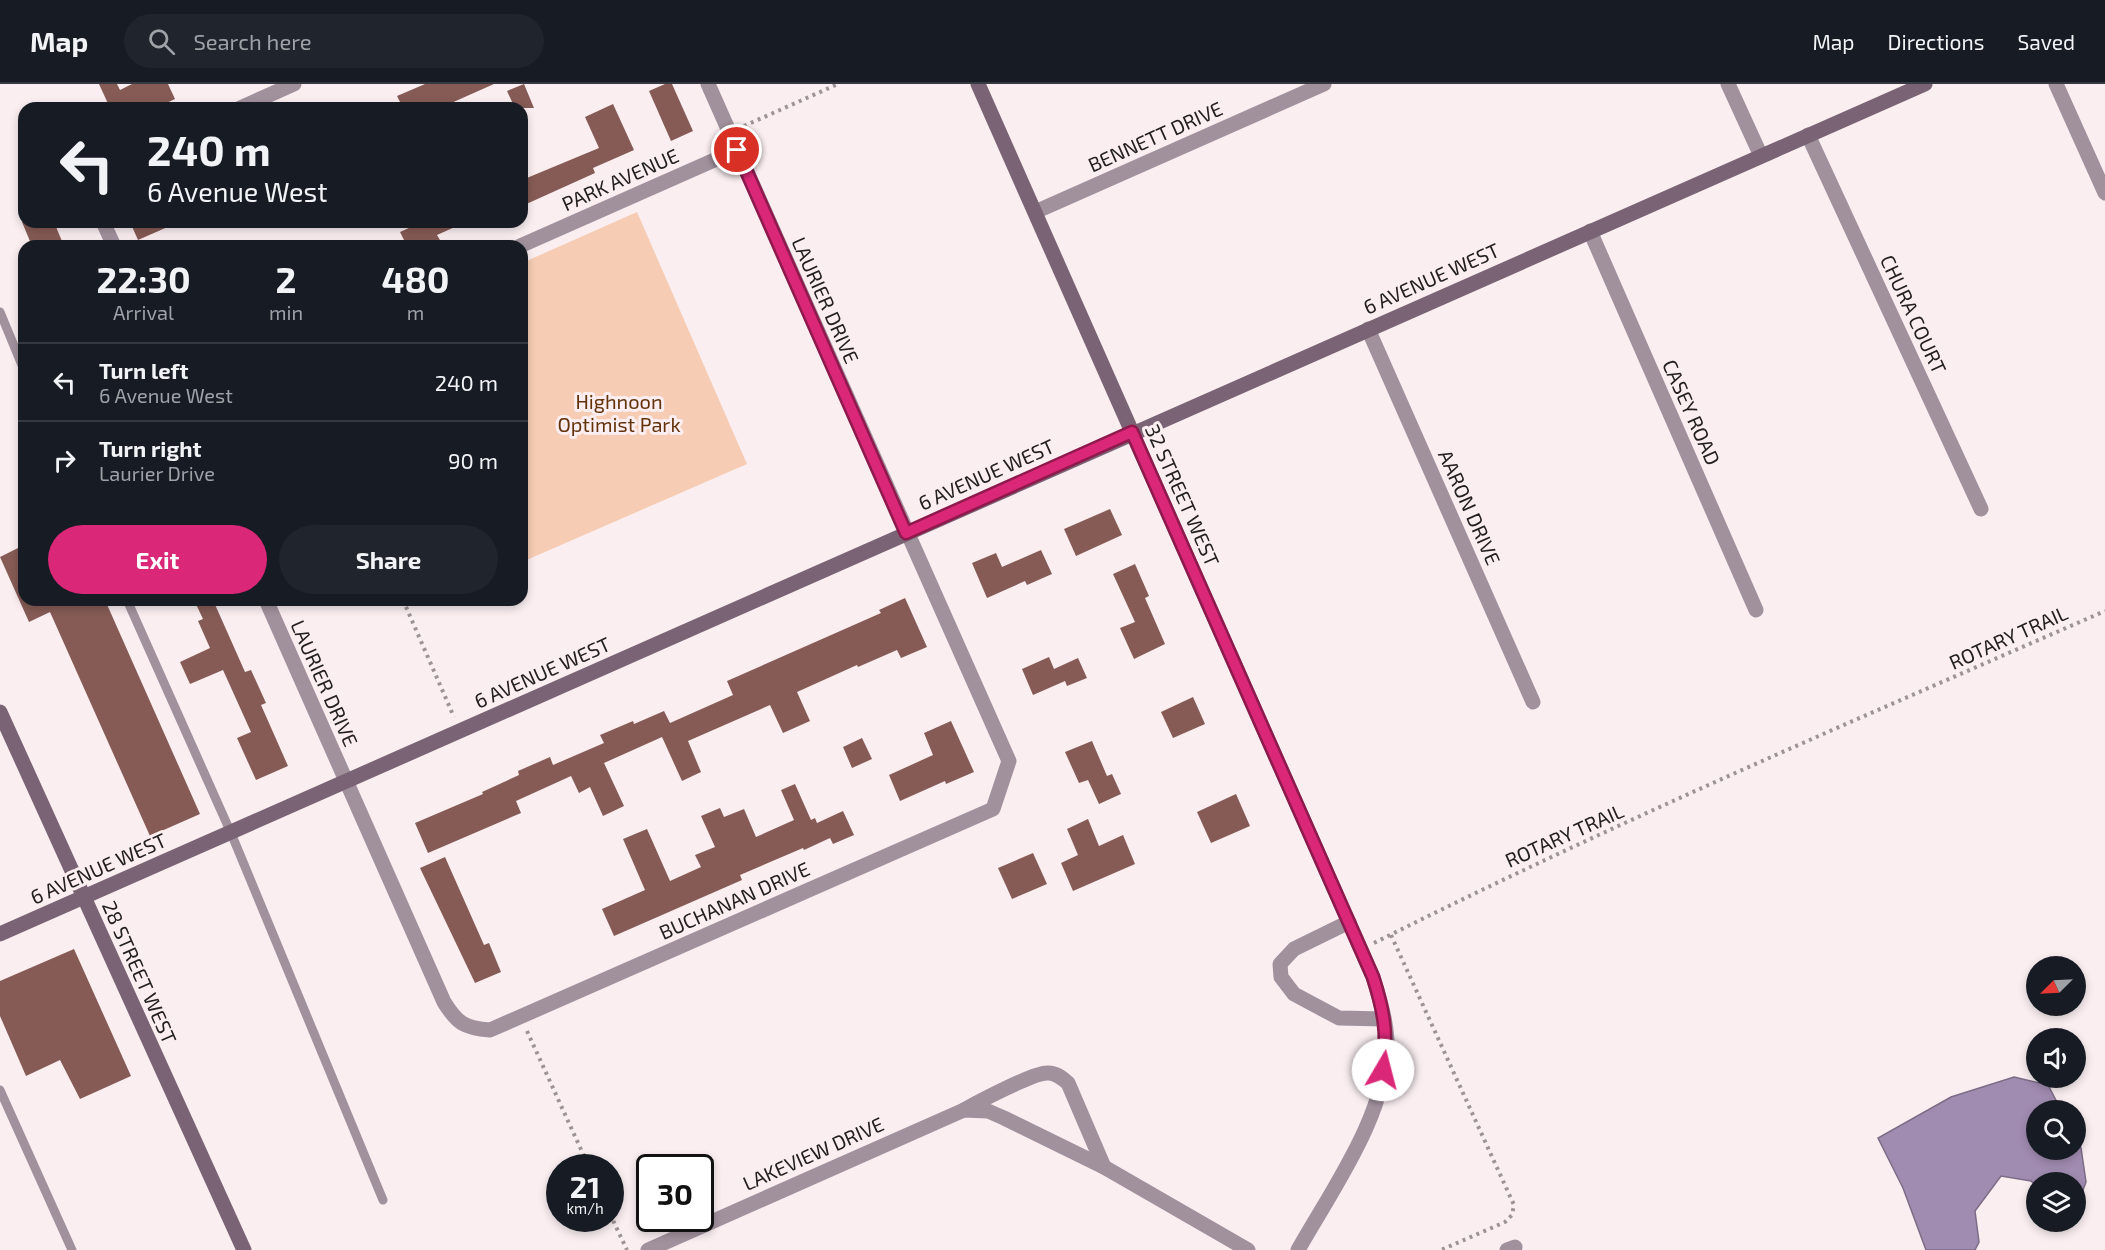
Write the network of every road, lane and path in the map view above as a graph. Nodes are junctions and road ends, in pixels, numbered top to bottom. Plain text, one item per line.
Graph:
1 (294, 84) edge
2 (708, 84) edge
3 (838, 84) edge
4 (978, 84) edge
5 (1324, 84) edge
6 (1728, 84) edge
7 (1925, 84) edge
8 (2056, 84) edge
9 (254, 102) edge
10 (729, 133) junction
11 (1808, 135) junction
12 (737, 150) junction
13 (1761, 156) junction
14 (2105, 193) edge
15 (1035, 212) junction
16 (1590, 231) junction
17 (528, 242) edge
18 (0, 312) edge
19 (1368, 328) junction
20 (18, 356) edge
21 (1132, 432) junction
22 (1981, 509) dead end
23 (906, 533) junction
24 (130, 606) edge
25 (269, 606) edge
26 (406, 606) edge
27 (1756, 610) dead end
28 (2105, 610) edge
29 (1533, 702) dead end
30 (0, 712) edge
31 (460, 731) junction
32 (346, 782) junction
33 (231, 833) junction
34 (83, 898) junction
35 (1349, 922) junction
36 (0, 934) edge
37 (521, 1017) junction
38 (1384, 1019) junction
39 (0, 1090) edge
40 (964, 1110) junction
41 (583, 1154) edge
42 (1104, 1167) junction
43 (383, 1200) dead end
44 (618, 1232) edge
45 (72, 1250) edge
46 (243, 1250) edge
47 (627, 1250) edge
48 (648, 1250) edge
49 (1248, 1250) edge
50 (1298, 1250) edge
51 (1441, 1250) edge

1 - 9 street
2 - 10 street, LAURIER DRIVE
3 - 10 path
4 - 15 street, 32 STREET WEST
5 - 15 street, BENNETT DRIVE
6 - 13 street
7 - 11 street, 6 AVENUE WEST
8 - 14 street
10 - 12 street, LAURIER DRIVE
11 - 13 street, 6 AVENUE WEST
11 - 22 street, CHURA COURT
12 - 17 street, PARK AVENUE
12 - 23 street, LAURIER DRIVE
13 - 16 street, 6 AVENUE WEST
15 - 21 street, 32 STREET WEST
16 - 19 street, 6 AVENUE WEST
16 - 27 street, CASEY ROAD
18 - 20 lane
19 - 21 street, 6 AVENUE WEST
19 - 29 street, AARON DRIVE
21 - 23 street, 6 AVENUE WEST
21 - 35 street, 32 STREET WEST
23 - 31 street, 6 AVENUE WEST
23 - 37 street, BUCHANAN DRIVE
24 - 33 lane
25 - 32 street, LAURIER DRIVE
26 - 31 path
28 - 51 path, ROTARY TRAIL
30 - 34 street, 28 STREET WEST
31 - 32 street, 6 AVENUE WEST
32 - 33 street, 6 AVENUE WEST
32 - 37 street, BUCHANAN DRIVE
33 - 34 street, 6 AVENUE WEST
33 - 43 lane
34 - 36 street, 6 AVENUE WEST
34 - 46 street, 28 STREET WEST
35 - 38 street, 32 STREET WEST
35 - 38 street
37 - 41 path
38 - 50 street, 32 STREET WEST
39 - 45 lane
40 - 42 street, LAKEVIEW DRIVE
40 - 42 street, LAKEVIEW DRIVE
40 - 48 street, LAKEVIEW DRIVE
42 - 49 street, LAKEVIEW DRIVE
44 - 47 path

